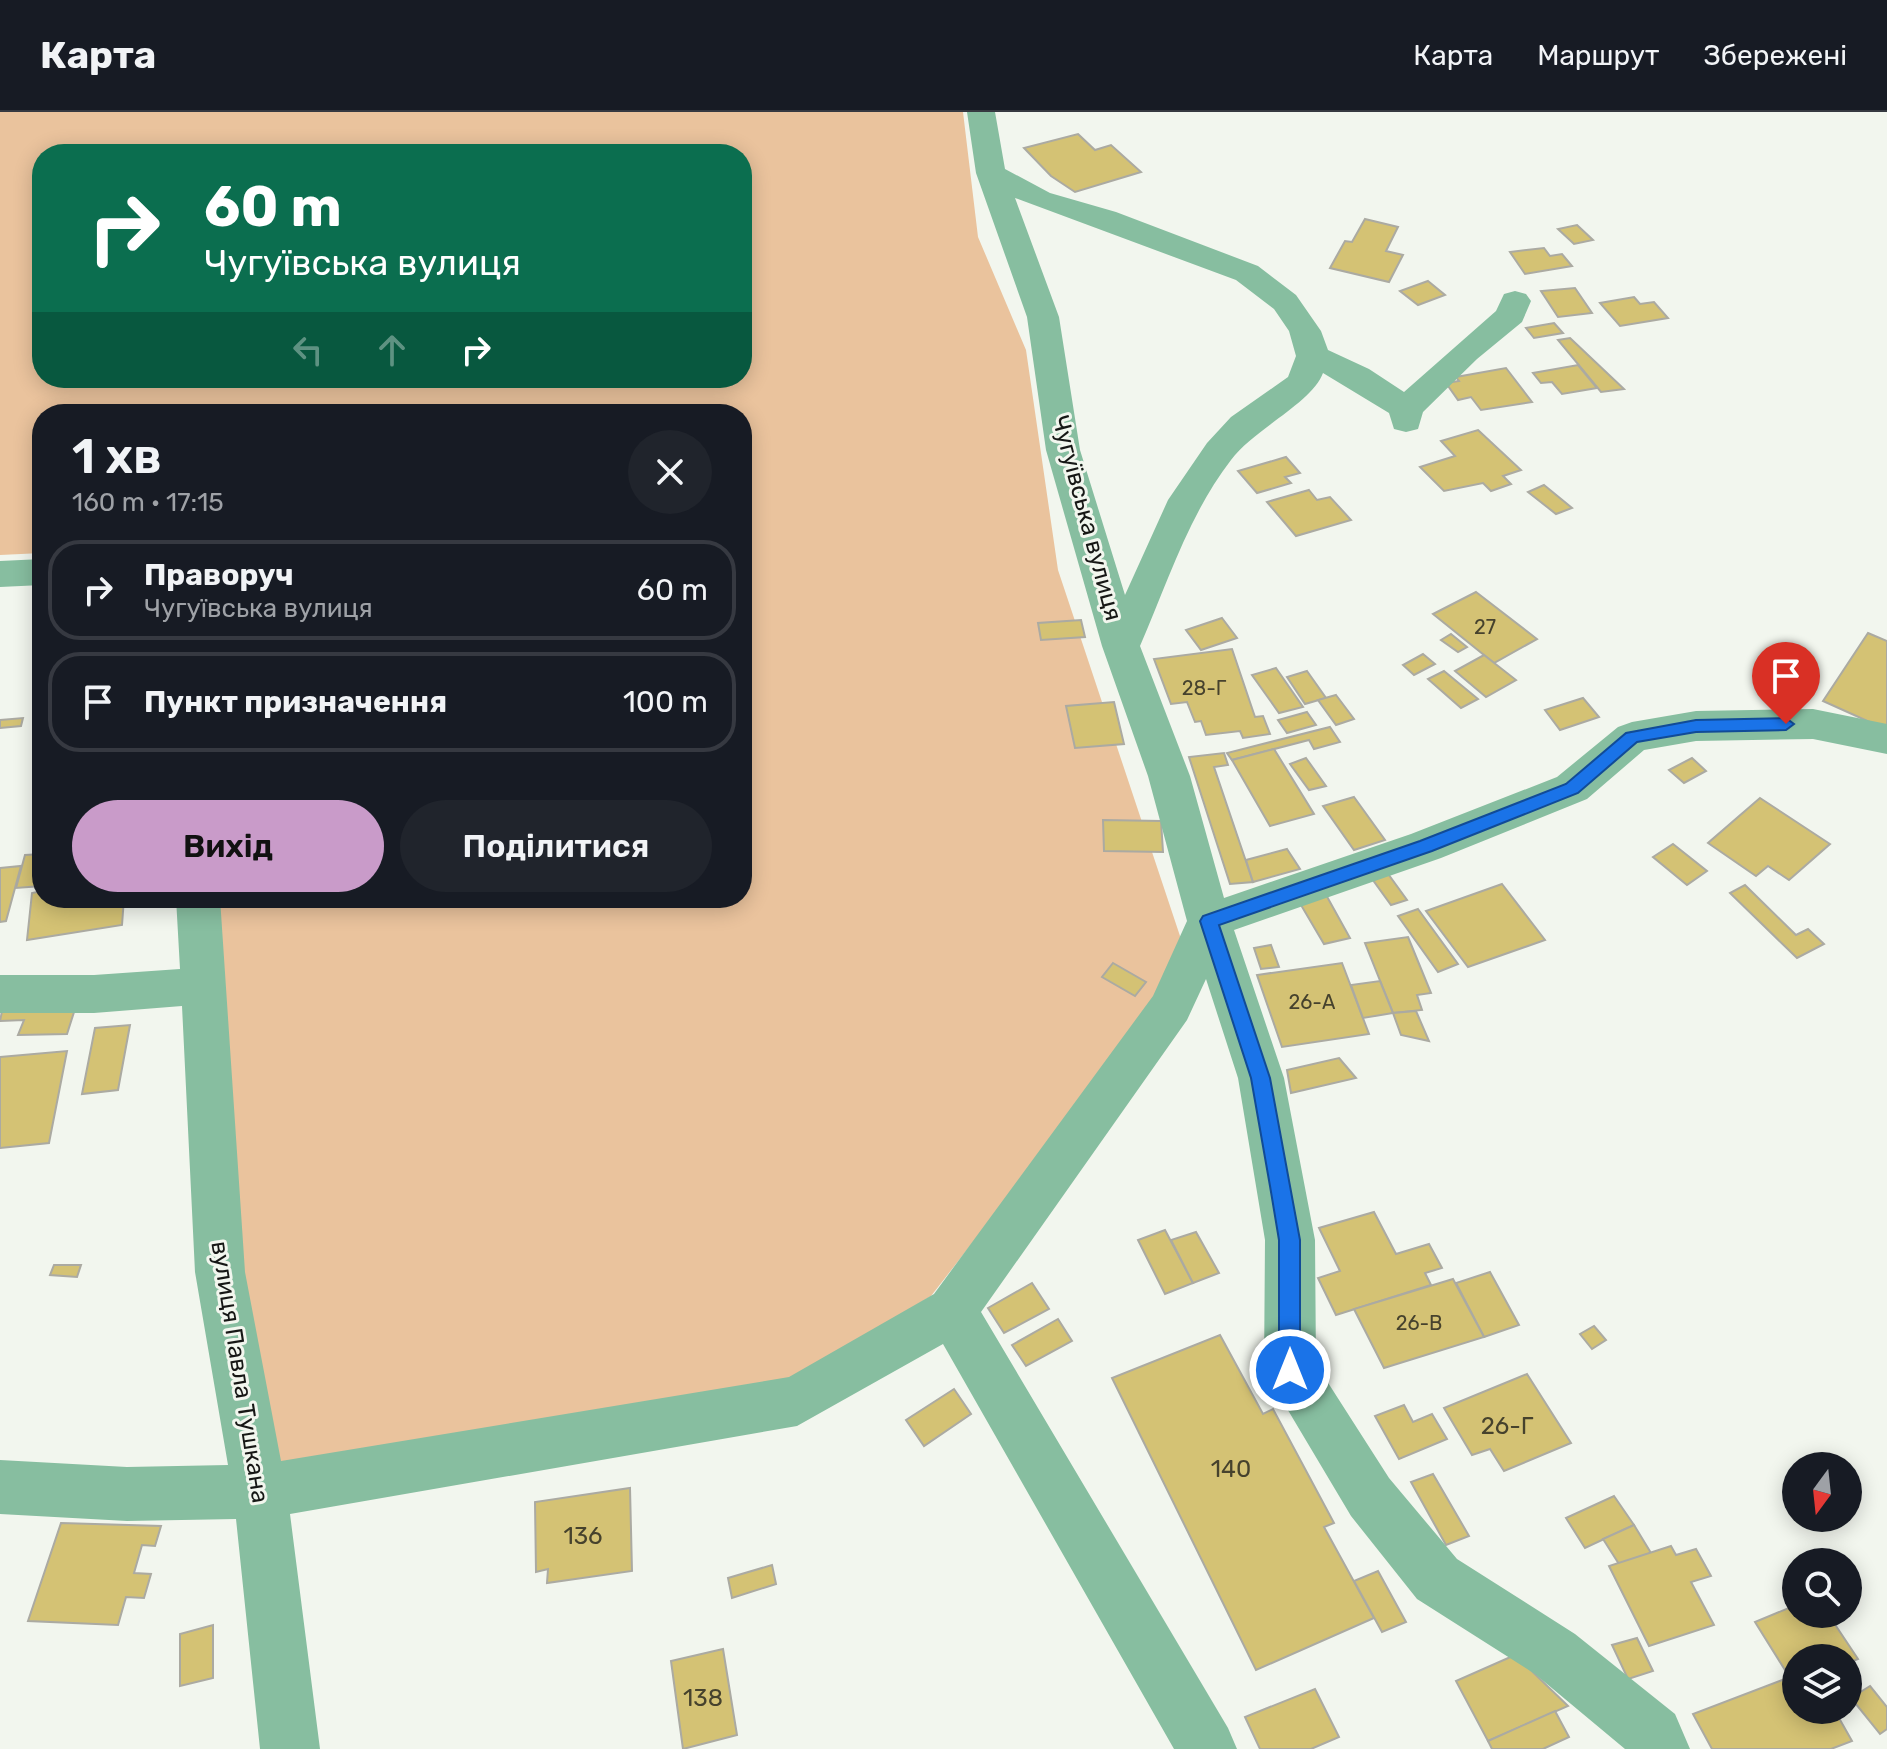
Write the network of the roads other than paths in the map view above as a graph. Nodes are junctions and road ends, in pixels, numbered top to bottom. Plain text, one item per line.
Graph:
1 (981, 112) edge
2 (991, 173) junction
3 (1515, 301) dead end
4 (1313, 356) junction
5 (32, 572) edge
6 (0, 574) edge
7 (1121, 646) junction
8 (1887, 739) edge
9 (198, 908) edge
10 (1209, 921) junction
11 (202, 986) junction
12 (0, 994) edge
13 (952, 1311) junction
14 (0, 1487) edge
15 (260, 1492) junction
16 (290, 1749) edge
17 (1207, 1749) edge
18 (1660, 1749) edge

1 - 2 street, Чугуївська вулиця
2 - 4 street
2 - 7 street, Чугуївська вулиця
3 - 4 street
4 - 7 street
5 - 6 street
7 - 10 street, Чугуївська вулиця
8 - 10 street
9 - 11 street, вулиця Павла Тушкана
10 - 13 street
10 - 18 street, Чугуївська вулиця
11 - 12 street
11 - 15 street, вулиця Павла Тушкана
13 - 15 street
13 - 17 street
14 - 15 street
15 - 16 street, вулиця Павла Тушкана

